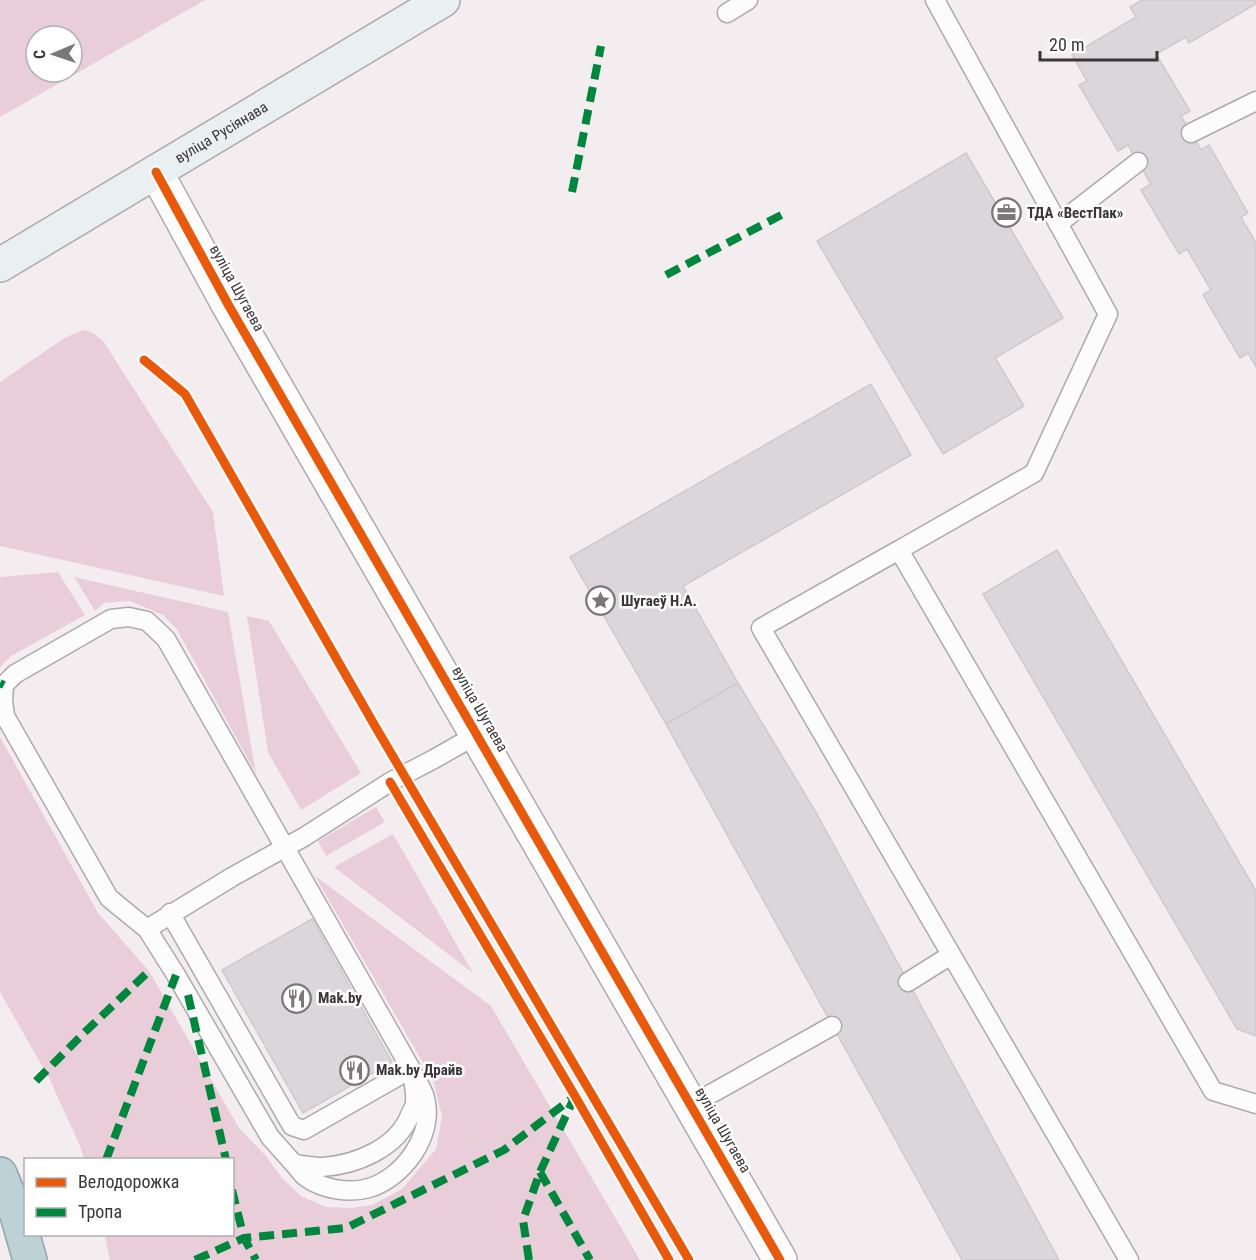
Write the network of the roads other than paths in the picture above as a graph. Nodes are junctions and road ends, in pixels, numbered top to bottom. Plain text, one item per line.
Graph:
1 (443, 0) edge
2 (748, 0) edge
3 (935, 0) edge
4 (727, 13) dead end
5 (1256, 101) edge
6 (1191, 133) dead end
7 (1138, 162) dead end
8 (156, 172) junction
9 (1058, 224) junction
10 (0, 265) edge
11 (898, 550) junction
12 (478, 734) junction
13 (285, 848) junction
14 (170, 913) junction
15 (147, 929) junction
16 (951, 955) junction
17 (908, 982) dead end
18 (832, 1026) dead end
19 (411, 1070) junction
20 (1256, 1104) edge
21 (691, 1105) junction
22 (294, 1164) junction
23 (0, 1174) edge
24 (30, 1260) edge
25 (780, 1260) edge
26 (1129, 1260) edge

1 - 8 main road, вуліца Русіянава
2 - 4 lane
3 - 9 lane
5 - 6 lane
7 - 9 lane
8 - 10 main road, вуліца Русіянава
8 - 12 street, вуліца Шугаева
9 - 11 lane
11 - 16 lane
11 - 20 lane
12 - 13 lane
12 - 21 street, вуліца Шугаева
13 - 14 lane
13 - 15 lane
13 - 19 lane
14 - 15 lane
14 - 19 lane
15 - 22 lane
16 - 17 lane
16 - 26 lane
18 - 21 lane
19 - 22 lane
19 - 22 lane
21 - 25 street, вуліца Шугаева
23 - 24 highway

